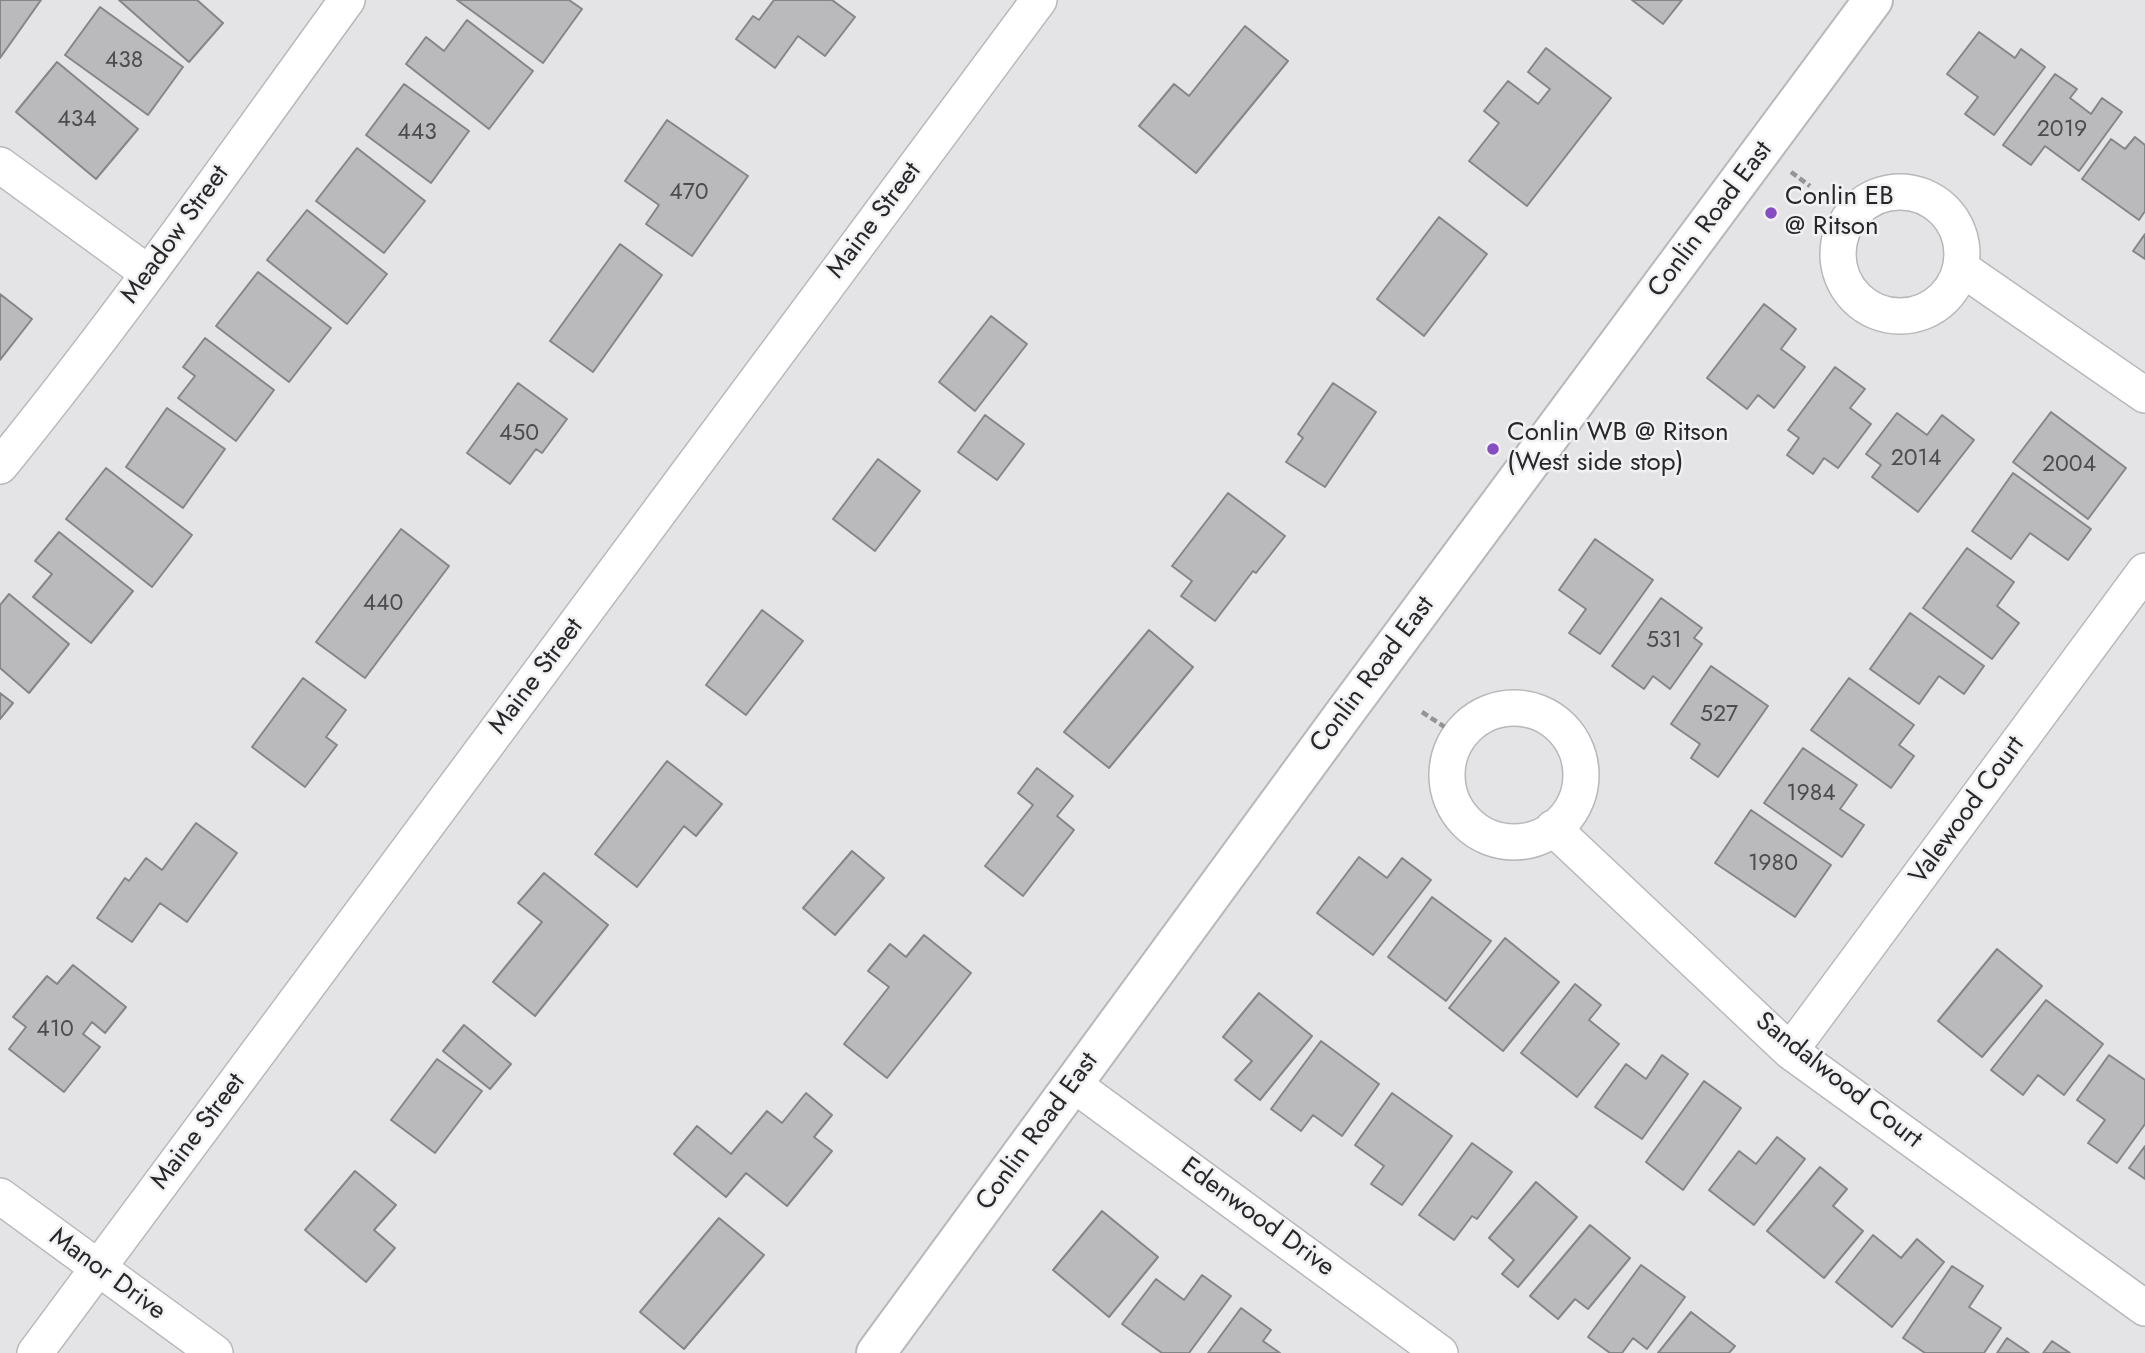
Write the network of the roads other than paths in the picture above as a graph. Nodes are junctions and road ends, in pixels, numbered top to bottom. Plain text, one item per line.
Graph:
1 (347, 0) edge
2 (1039, 0) edge
3 (1873, 0) edge
4 (0, 165) edge
5 (1961, 268) junction
6 (148, 274) junction
7 (2145, 395) edge
8 (0, 466) edge
9 (2145, 571) edge
10 (1553, 828) junction
11 (1790, 1051) junction
12 (1073, 1084) junction
13 (0, 1196) edge
14 (98, 1268) junction
15 (2145, 1308) edge
16 (35, 1353) edge
17 (215, 1353) edge
18 (876, 1353) edge
19 (1440, 1353) edge

1 - 6 street, Meadow Street
2 - 14 street, Maine Street
3 - 12 street, Conlin Road East
4 - 6 street
5 - 5 street
5 - 7 street
6 - 8 street, Meadow Street
9 - 11 street, Valewood Court
10 - 10 street
10 - 11 street, Sandalwood Court
11 - 15 street, Sandalwood Court
12 - 18 street, Conlin Road East
12 - 19 street, Edenwood Drive
13 - 14 street, Manor Drive
14 - 16 street, Maine Street
14 - 17 street, Manor Drive

